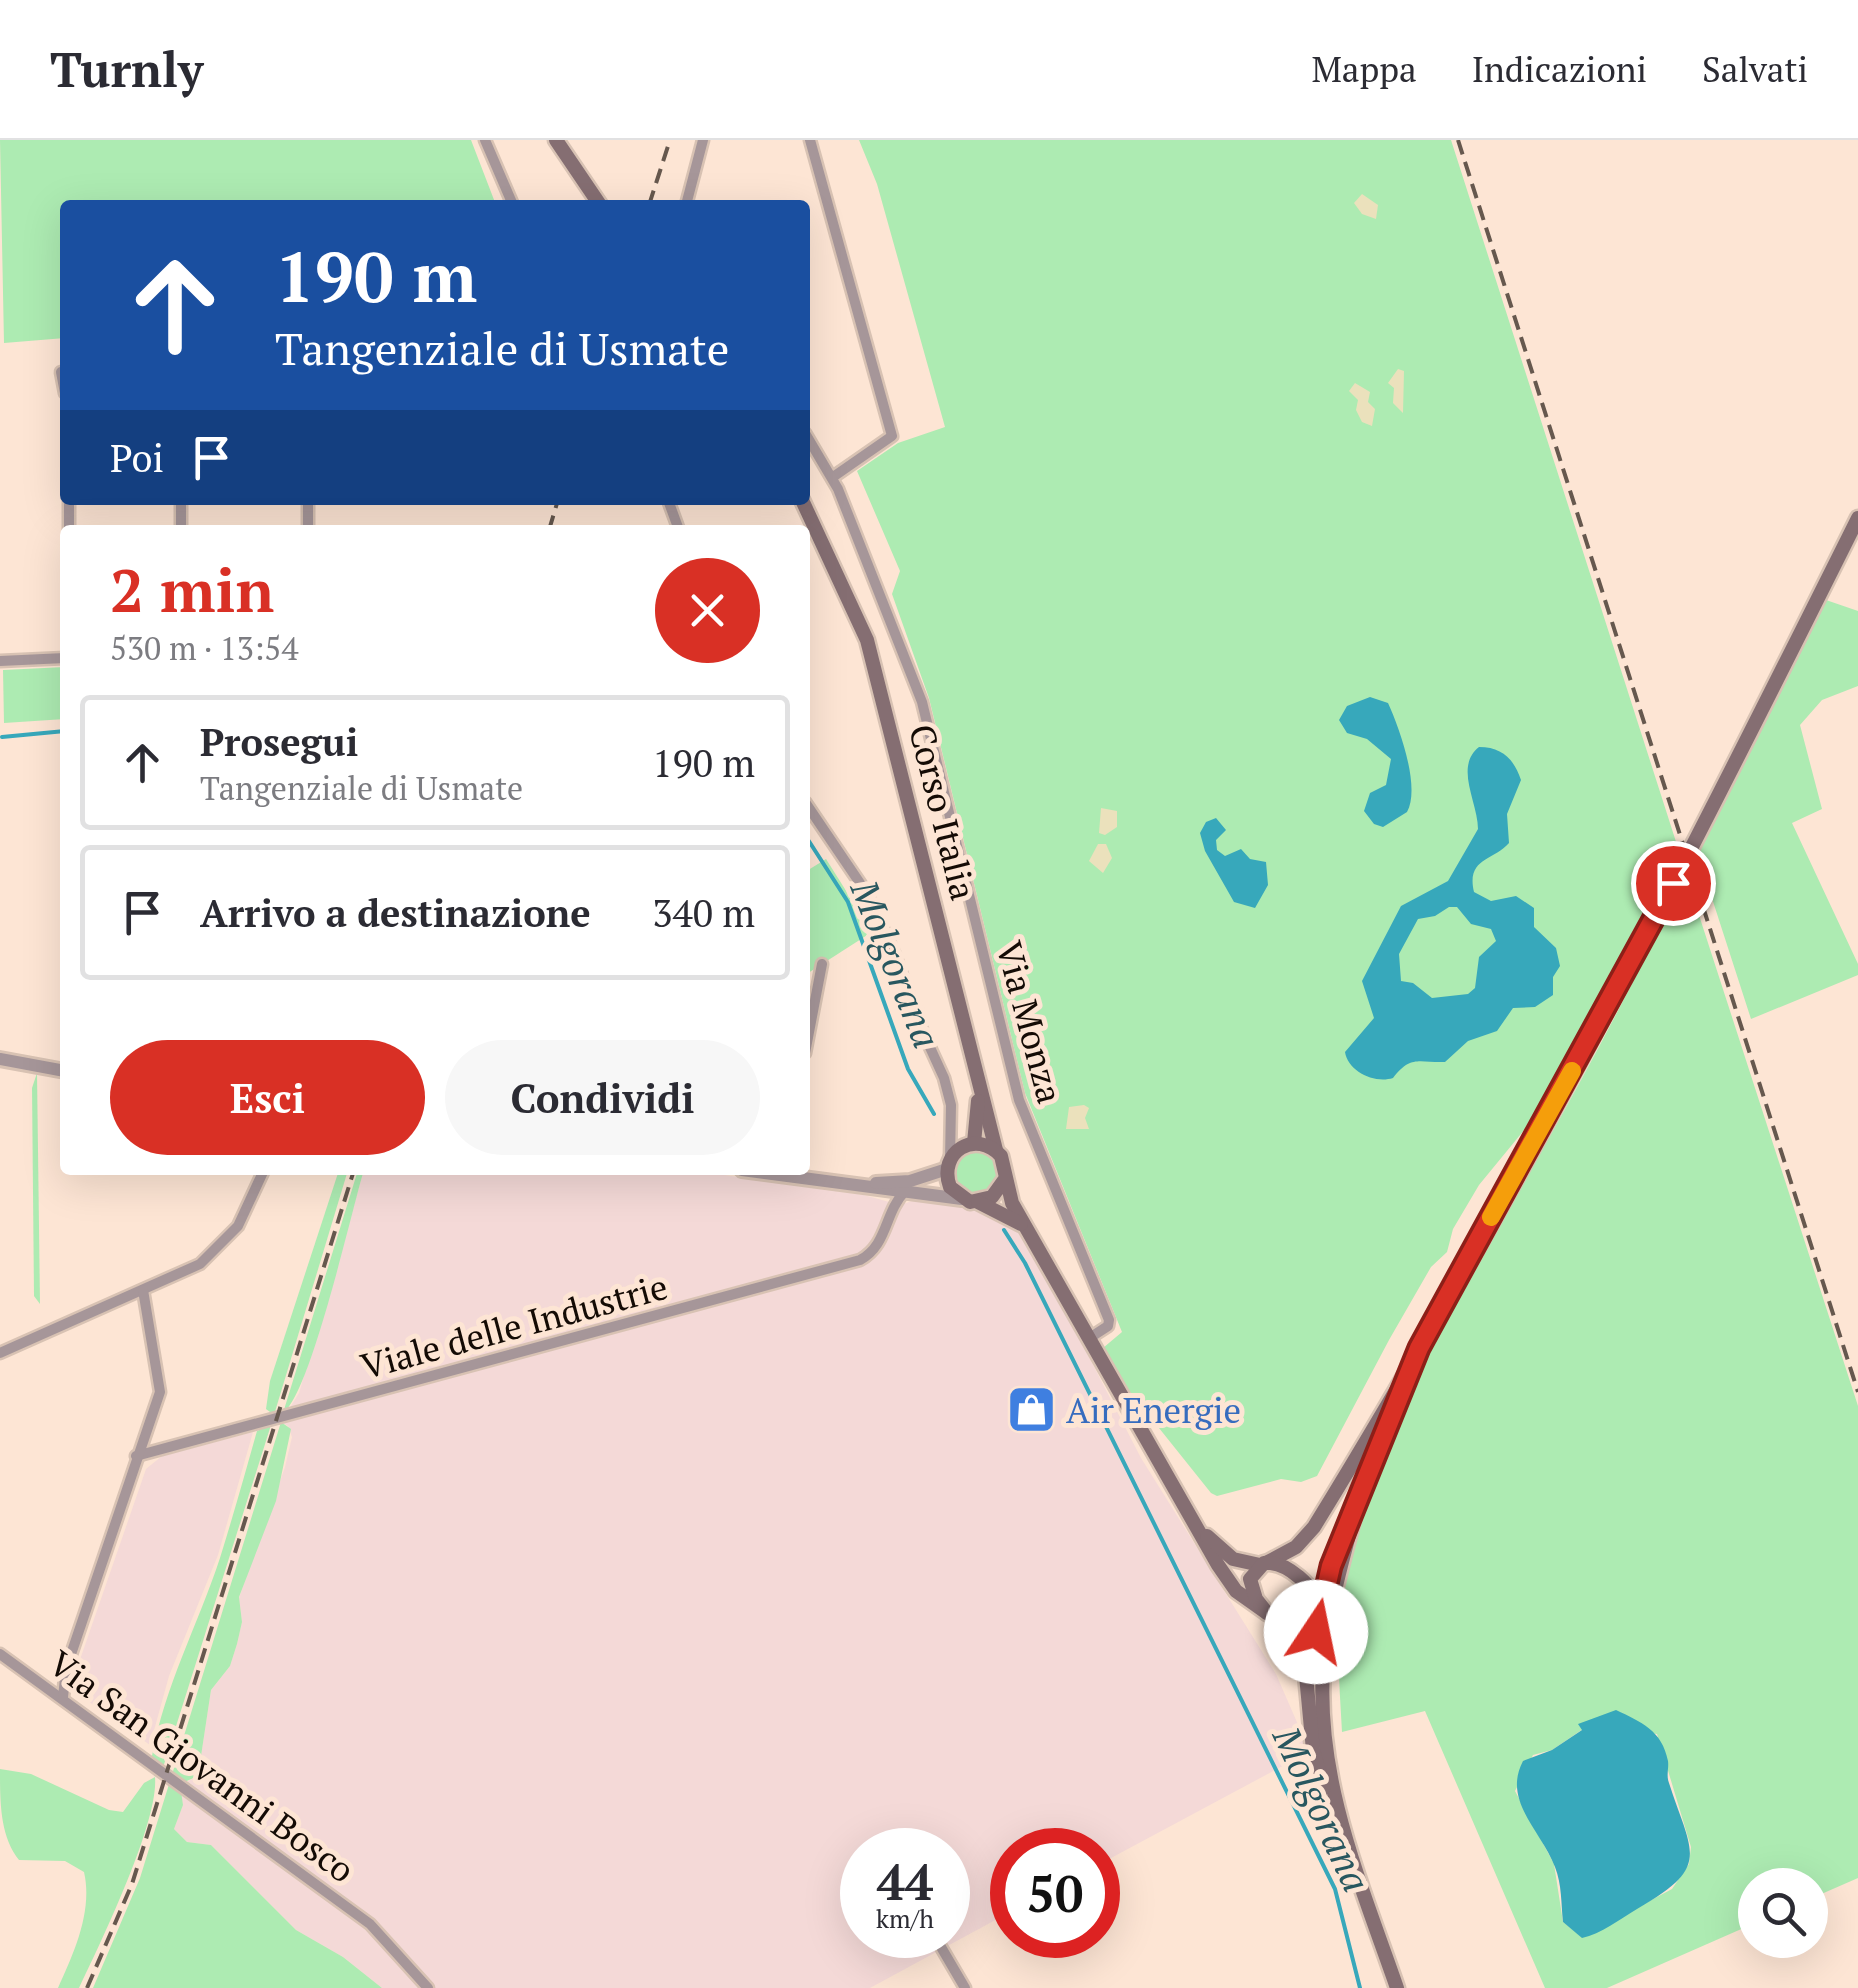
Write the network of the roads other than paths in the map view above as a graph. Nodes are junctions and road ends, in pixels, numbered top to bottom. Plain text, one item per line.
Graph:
1 (485, 140) edge
2 (556, 140) edge
3 (703, 140) edge
4 (810, 140) edge
5 (512, 200) edge
6 (597, 200) edge
7 (687, 200) edge
8 (810, 441) edge
9 (832, 478) junction
10 (804, 505) edge
11 (1858, 518) edge
12 (60, 658) edge
13 (0, 661) edge
14 (810, 809) edge
15 (822, 964) dead end
16 (810, 1027) edge
17 (0, 1058) edge
18 (60, 1070) edge
19 (978, 1096) junction
20 (948, 1130) junction
21 (970, 1144) junction
22 (996, 1150) junction
23 (948, 1164) junction
24 (262, 1175) edge
25 (792, 1175) edge
26 (1005, 1178) junction
27 (844, 1185) junction
28 (907, 1186) junction
29 (887, 1191) junction
30 (962, 1199) junction
31 (978, 1202) junction
32 (887, 1225) junction
33 (1030, 1230) junction
34 (143, 1290) junction
35 (1088, 1339) junction
36 (1419, 1348) junction
37 (0, 1353) edge
38 (136, 1456) junction
39 (1361, 1489) junction
40 (1195, 1525) junction
41 (1264, 1564) junction
42 (1318, 1612) junction
43 (1272, 1616) junction
44 (0, 1654) edge
45 (66, 1669) junction
46 (44, 1682) junction
47 (64, 1697) junction
48 (1322, 1713) junction
49 (1344, 1834) junction
50 (948, 1958) edge
51 (428, 1988) edge
52 (966, 1988) edge
53 (1397, 1988) edge

1 - 5 street
2 - 6 main road
3 - 7 street
4 - 9 street
8 - 9 street, Via Monza
9 - 35 street, Via Monza
10 - 19 main road, Corso Italia
11 - 36 main road
12 - 13 street
14 - 20 street
15 - 16 street
17 - 18 street
19 - 21 main road
19 - 22 main road, Corso Italia
20 - 21 street
20 - 23 street
21 - 22 main road
21 - 23 main road
22 - 26 main road
23 - 28 street
23 - 30 main road
24 - 34 street
25 - 27 street
26 - 31 main road
26 - 33 main road
27 - 28 street
27 - 29 street
28 - 29 street
28 - 30 street
28 - 32 street, Viale delle Industrie
29 - 32 street
30 - 31 main road
31 - 33 main road
32 - 38 street, Viale delle Industrie
33 - 35 main road
34 - 37 street
34 - 38 street
35 - 40 main road
36 - 39 main road
36 - 41 main road
38 - 45 street
39 - 42 main road
39 - 48 main road
40 - 41 main road
40 - 43 main road
41 - 42 main road
41 - 43 main road
42 - 43 main road
42 - 48 main road
43 - 49 main road
44 - 46 street, Via San Giovanni Bosco
45 - 46 street
45 - 47 street
46 - 47 street, Via San Giovanni Bosco
47 - 51 street, Via San Giovanni Bosco
48 - 49 main road
49 - 53 main road
50 - 52 street

